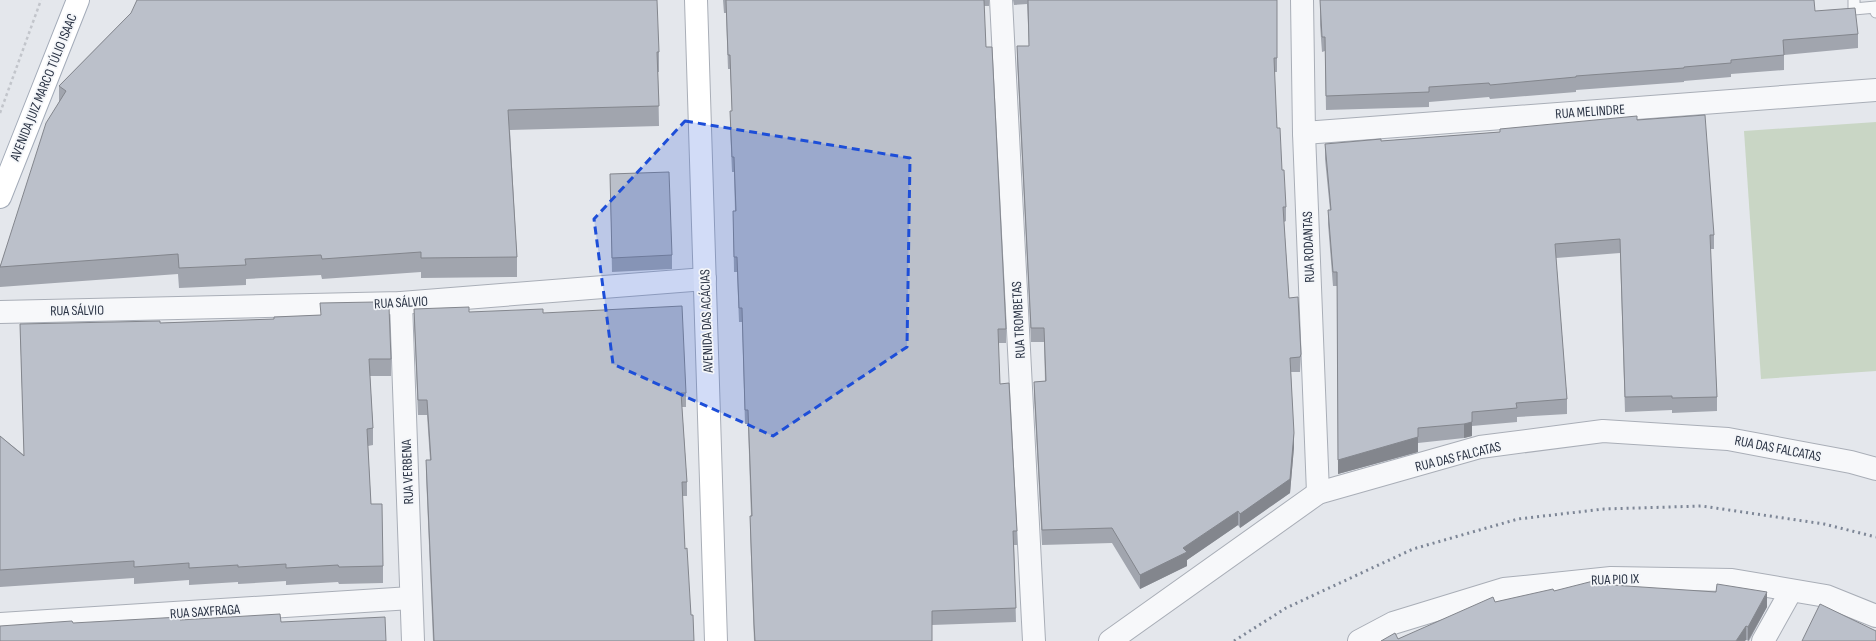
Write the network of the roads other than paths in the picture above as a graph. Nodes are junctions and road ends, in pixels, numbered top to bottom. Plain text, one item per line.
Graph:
1 (78, 0) edge
2 (696, 0) edge
3 (1002, 0) edge
4 (1302, 0) edge
5 (1854, 0) edge
6 (1876, 12) edge
7 (1876, 90) edge
8 (1304, 133) junction
9 (0, 197) edge
10 (705, 279) junction
11 (401, 303) junction
12 (0, 312) edge
13 (1876, 469) edge
14 (1318, 493) junction
15 (1791, 591) junction
16 (411, 598) junction
17 (1876, 616) edge
18 (0, 624) edge
19 (413, 641) edge
20 (716, 641) edge
21 (1034, 641) edge
22 (1110, 641) edge
23 (1359, 641) edge
24 (1763, 641) edge

1 - 9 main road, AVENIDA JUIZ MARCO TÚLIO ISAAC
2 - 10 main road, AVENIDA DAS ACÁCIAS
3 - 21 street, RUA TROMBETAS
4 - 8 street, RUA RODANTAS
5 - 6 lane
7 - 8 street, RUA MELINDRE
8 - 14 street, RUA RODANTAS
10 - 11 street, RUA SÁLVIO
10 - 20 main road, AVENIDA DAS ACÁCIAS
11 - 12 street, RUA SÁLVIO
11 - 16 street, RUA VERBENA
13 - 14 street, RUA DAS FALCATAS
14 - 22 street, RUA DAS FALCATAS
15 - 17 street, RUA PIO IX
15 - 23 street, RUA PIO IX
15 - 24 street
16 - 18 street, RUA SAXFRAGA
16 - 19 street, RUA VERBENA

